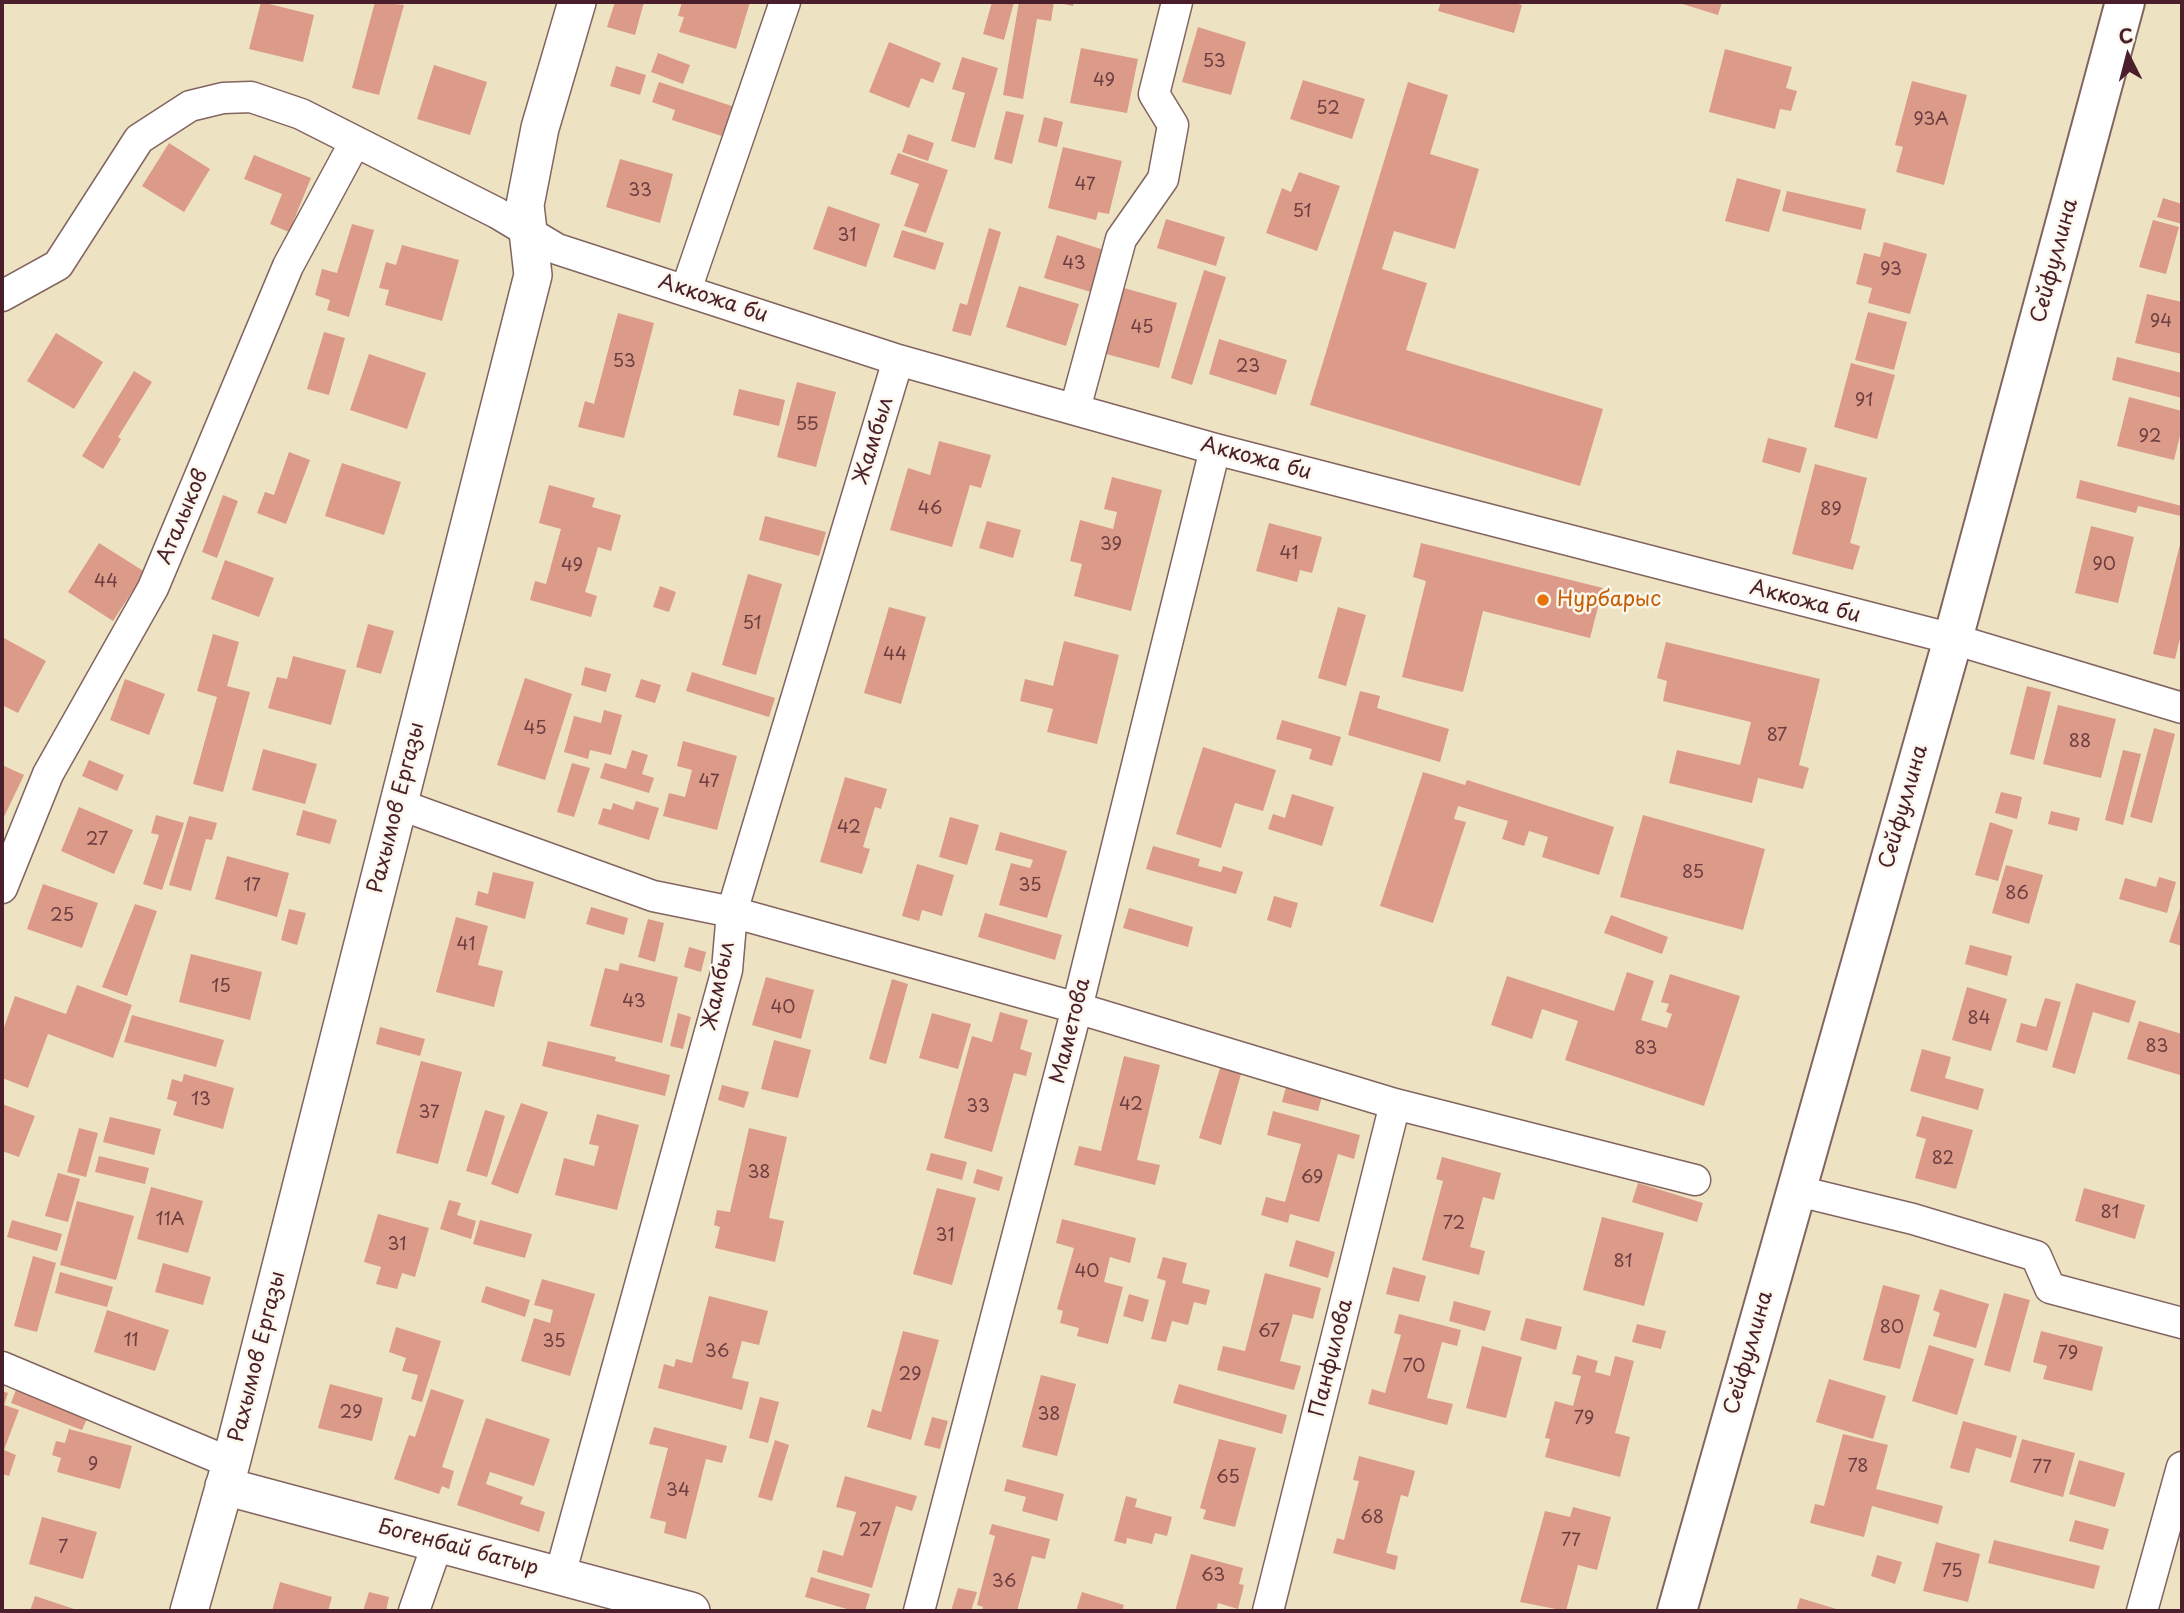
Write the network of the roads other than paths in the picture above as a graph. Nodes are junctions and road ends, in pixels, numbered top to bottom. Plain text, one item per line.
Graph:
1 (577, 2) edge
2 (785, 2) edge
3 (1177, 2) edge
4 (2125, 2) edge
5 (355, 142) junction
6 (528, 232) junction
7 (686, 290) junction
8 (2, 296) edge
9 (898, 360) junction
10 (1075, 409) junction
11 (1215, 449) junction
12 (1953, 639) junction
13 (2182, 708) edge
14 (398, 804) junction
15 (2, 888) edge
16 (732, 912) junction
17 (1077, 1008) junction
18 (1395, 1104) junction
19 (1695, 1180) dead end
20 (1794, 1190) junction
21 (2182, 1323) edge
22 (2, 1367) edge
23 (2182, 1467) edge
24 (228, 1474) junction
25 (438, 1542) junction
26 (561, 1576) junction
27 (189, 1611) edge
28 (414, 1611) edge
29 (691, 1611) edge
30 (919, 1611) edge
31 (1268, 1611) edge
32 (1677, 1611) edge
33 (2142, 1611) edge

1 - 6 street, Рахымов Ергазы
2 - 7 street
3 - 10 street
4 - 12 main road, Сейфуллина
5 - 6 street, Аккожа би
5 - 8 street, Аккожа би
5 - 15 street, Аталыков
6 - 7 street, Аккожа би
6 - 14 street, Рахымов Ергазы
7 - 9 street, Аккожа би
9 - 10 street, Аккожа би
9 - 16 street, Жамбыл
10 - 11 street, Аккожа би
11 - 12 street, Аккожа би
11 - 17 street, Маметова
12 - 13 street, Аккожа би
12 - 20 main road, Сейфуллина
14 - 16 street
14 - 24 street, Рахымов Ергазы
16 - 17 street
16 - 26 street, Жамбыл
17 - 18 street
17 - 30 street, Маметова
18 - 19 street
18 - 31 street, Панфилова
20 - 21 street
20 - 32 main road, Сейфуллина
22 - 24 street
23 - 33 street
24 - 25 street, Богенбай батыр
24 - 27 street, Рахымов Ергазы
25 - 26 street, Богенбай батыр
25 - 28 street
26 - 29 street, Богенбай батыр

